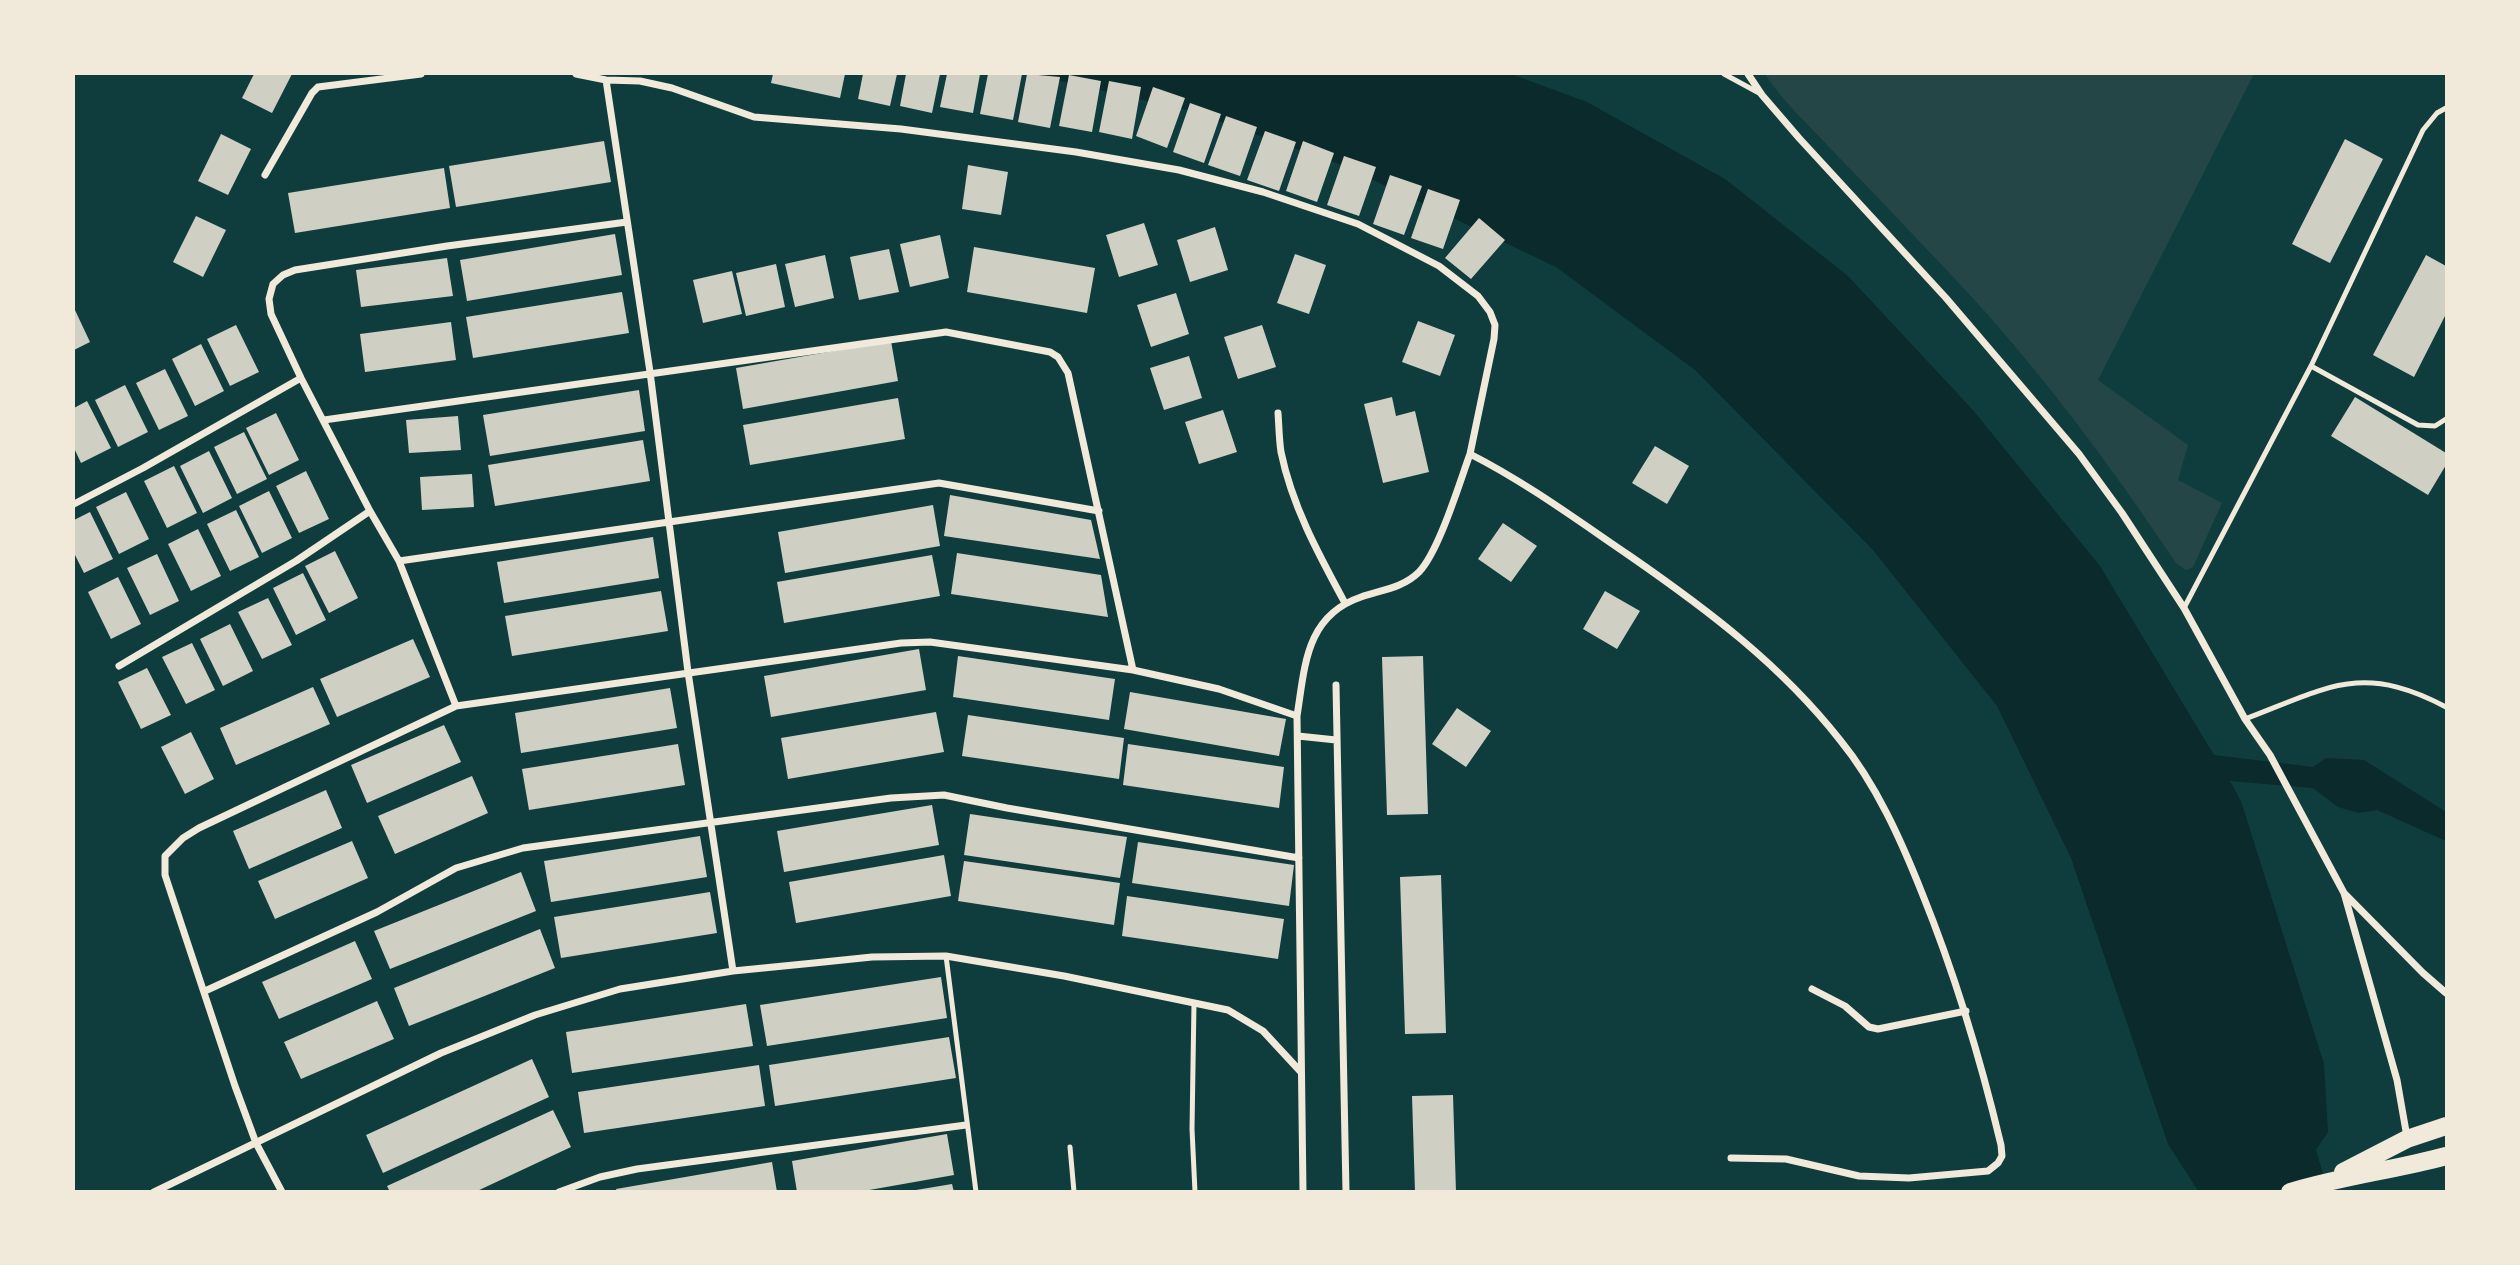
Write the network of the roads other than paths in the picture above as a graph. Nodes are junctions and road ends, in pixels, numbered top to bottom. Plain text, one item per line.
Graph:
1 (421, 74) edge
2 (576, 74) edge
3 (1724, 74) edge
4 (1748, 74) edge
5 (606, 80) junction
6 (1762, 94) junction
7 (2446, 108) edge
8 (265, 175) dead end
9 (627, 222) junction
10 (2311, 366) junction
11 (650, 372) junction
12 (301, 378) junction
13 (1278, 413) dead end
14 (324, 419) junction
15 (2446, 419) edge
16 (1470, 454) junction
17 (74, 504) edge
18 (370, 511) junction
19 (1099, 511) junction
20 (669, 523) junction
21 (400, 561) junction
22 (1345, 603) junction
23 (2184, 608) junction
24 (119, 666) dead end
25 (1133, 670) junction
26 (688, 672) junction
27 (1336, 685) dead end
28 (456, 706) junction
29 (2446, 707) edge
30 (1297, 716) junction
31 (2245, 719) junction
32 (1298, 736) junction
33 (1336, 740) junction
34 (710, 823) junction
35 (1299, 858) junction
36 (2344, 893) junction
37 (946, 956) junction
38 (733, 971) junction
39 (1812, 989) dead end
40 (205, 991) junction
41 (2446, 993) edge
42 (1194, 1003) junction
43 (1966, 1011) junction
44 (1300, 1072) junction
45 (966, 1125) junction
46 (2446, 1126) edge
47 (2407, 1139) junction
48 (256, 1143) junction
49 (1070, 1147) dead end
50 (2446, 1156) edge
51 (1731, 1158) dead end
52 (2330, 1179) junction
53 (154, 1192) edge
54 (282, 1192) edge
55 (559, 1192) edge
56 (976, 1192) edge
57 (1074, 1192) edge
58 (1195, 1192) edge
59 (1303, 1192) edge
60 (1346, 1192) edge
61 (2290, 1192) edge

1 - 8 street
2 - 5 street
3 - 6 lane
4 - 6 street
5 - 9 street
5 - 16 street
6 - 23 street
7 - 10 lane
9 - 11 street
9 - 12 street
10 - 15 lane
10 - 23 lane
11 - 14 street
11 - 19 street
11 - 20 street
12 - 14 street
12 - 17 street
13 - 22 street
14 - 18 street
16 - 22 street
16 - 43 street
18 - 21 street
18 - 24 street
19 - 20 street
19 - 25 street
20 - 21 street
20 - 26 street
21 - 28 street
22 - 30 street
23 - 31 street
25 - 26 street
25 - 30 street
26 - 28 street
26 - 34 street
27 - 33 street
28 - 40 street
29 - 31 lane
30 - 32 street
31 - 36 street
32 - 33 street
32 - 35 street
33 - 60 street
34 - 35 street
34 - 38 street
34 - 40 street
35 - 44 street
36 - 41 street
36 - 47 street
37 - 38 street
37 - 42 street
37 - 45 lane
38 - 48 street
39 - 43 street
40 - 48 street
42 - 44 street
42 - 58 lane
43 - 51 street
44 - 59 street
45 - 55 street
45 - 56 lane
46 - 47 highway
47 - 52 highway
48 - 53 street
48 - 54 street
49 - 57 lane
50 - 52 highway
52 - 61 highway

